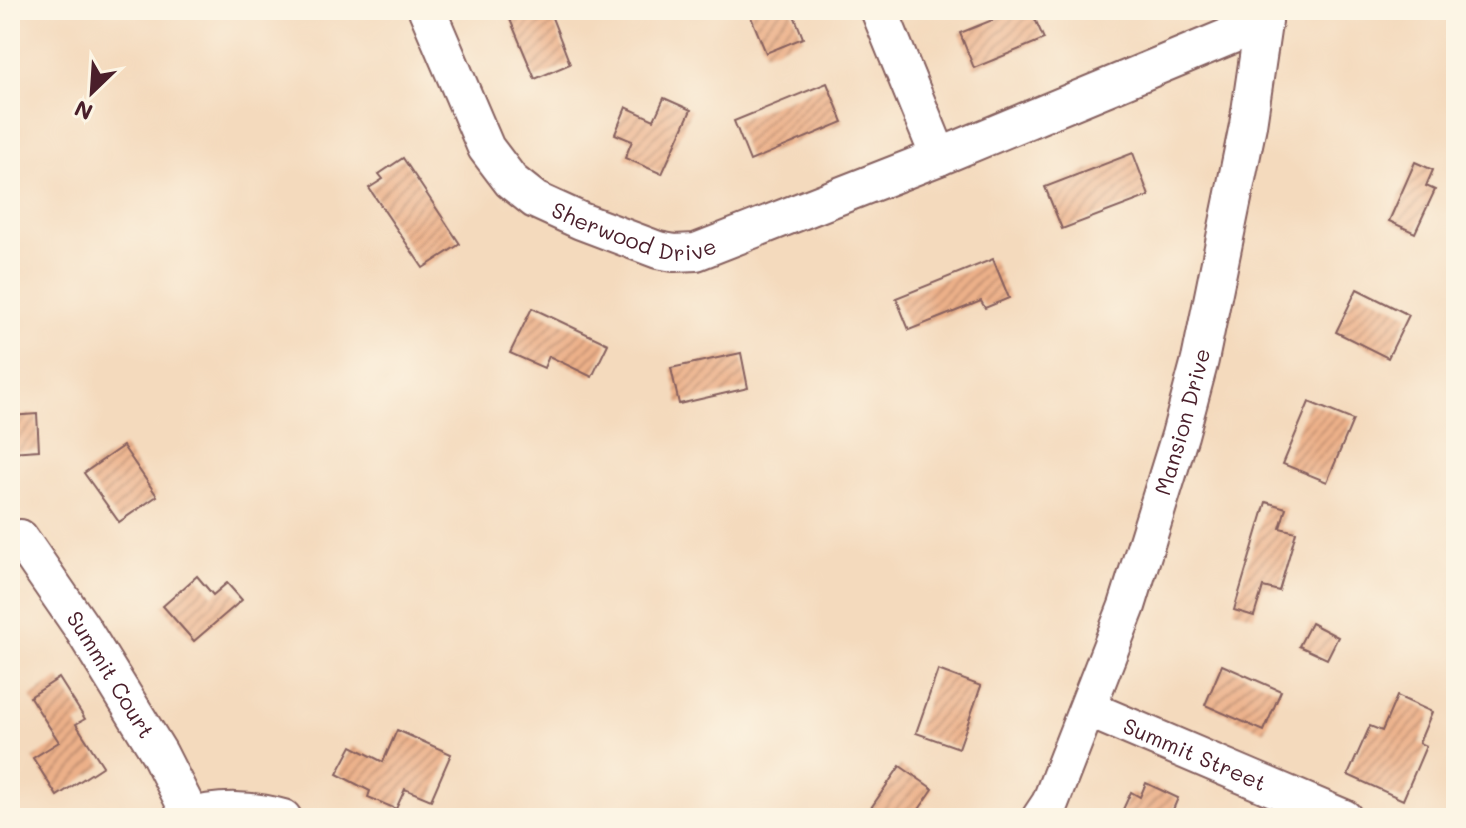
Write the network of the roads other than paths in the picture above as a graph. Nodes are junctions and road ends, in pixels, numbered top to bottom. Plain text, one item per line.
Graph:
1 (427, 10) edge
2 (879, 10) edge
3 (1264, 16) edge
4 (939, 157) junction
5 (20, 538) dead end
6 (1088, 709) junction
7 (188, 817) edge
8 (283, 818) edge
9 (1040, 818) edge
10 (1344, 818) edge

1 - 4 street, Sherwood Drive
2 - 4 street
3 - 4 street, Sherwood Drive
3 - 6 street, Mansion Drive
5 - 7 street, Summit Court
6 - 9 street, Mansion Drive
6 - 10 street, Summit Street
7 - 8 street

